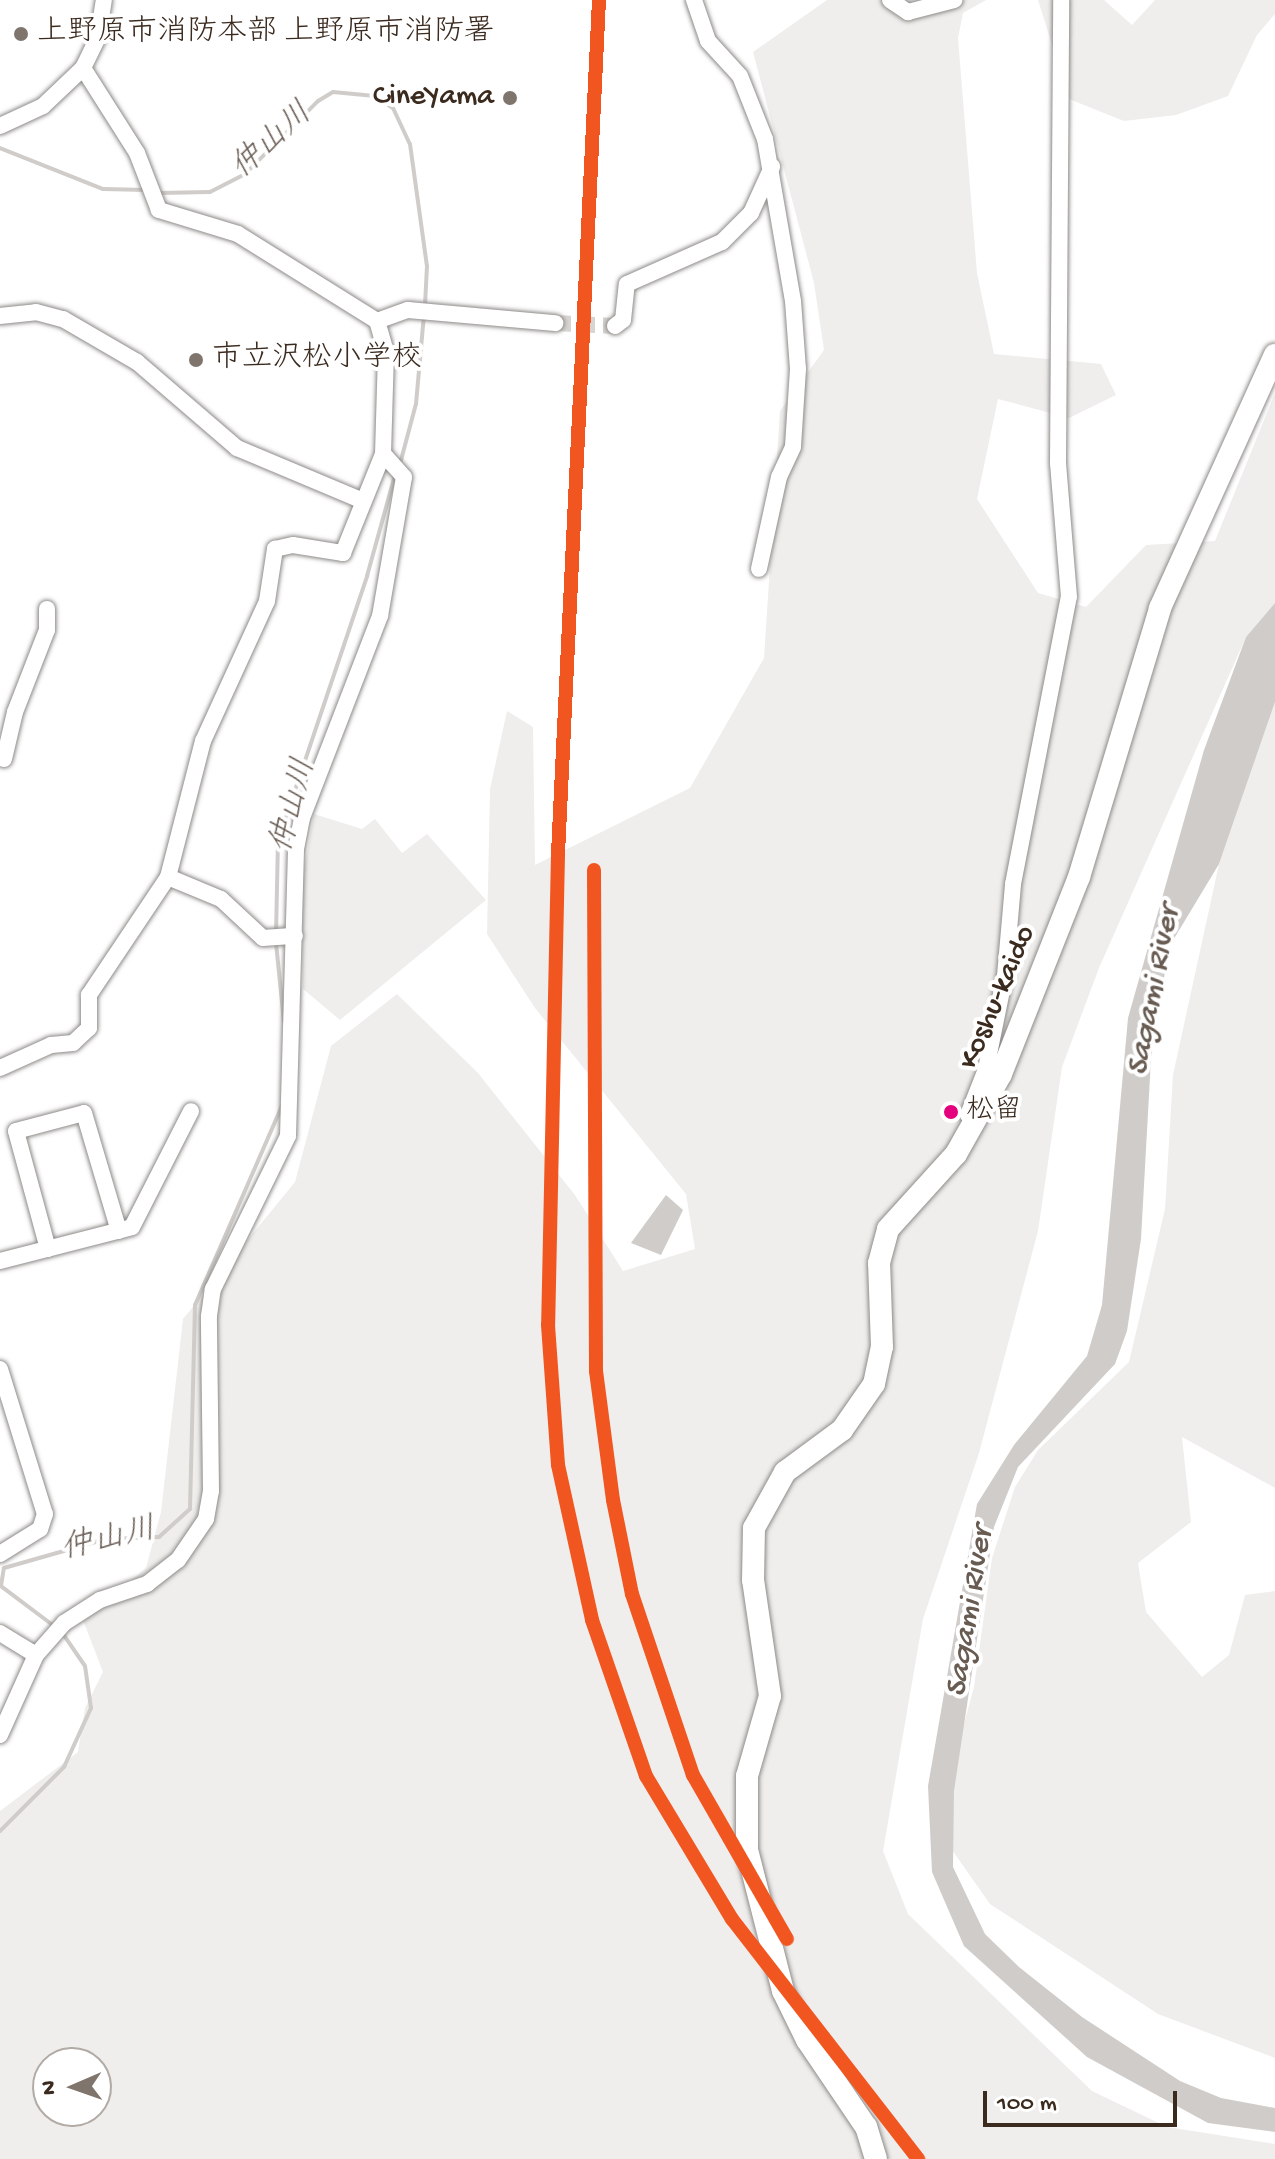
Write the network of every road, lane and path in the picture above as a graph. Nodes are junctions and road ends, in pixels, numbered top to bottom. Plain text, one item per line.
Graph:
1 (104, 0) edge
2 (694, 0) edge
3 (890, 0) edge
4 (954, 0) edge
5 (1061, 0) edge
6 (83, 68) junction
7 (0, 126) edge
8 (772, 166) junction
9 (0, 316) edge
10 (377, 321) junction
11 (555, 323) tunnel mouth
12 (615, 326) dead end
13 (1275, 355) edge
14 (383, 454) junction
15 (363, 501) junction
16 (759, 569) dead end
17 (47, 609) dead end
18 (4, 759) dead end
19 (168, 877) junction
20 (295, 936) junction
21 (0, 1068) edge
22 (191, 1111) dead end
23 (972, 1131) junction
24 (119, 1231) junction
25 (48, 1249) junction
26 (0, 1261) edge
27 (0, 1369) edge
28 (0, 1554) edge
29 (0, 1633) edge
30 (36, 1655) junction
31 (0, 1735) edge
32 (876, 2159) edge

1 - 6 street
2 - 8 street
3 - 4 street
5 - 23 street
6 - 7 street
6 - 10 street
8 - 12 street
8 - 16 street
9 - 15 street
10 - 11 street
10 - 14 street
13 - 23 highway, Koshu-kaido
14 - 15 street
14 - 20 street
15 - 19 street
17 - 18 street
19 - 20 street
19 - 21 street
20 - 30 street
22 - 24 street
23 - 32 highway, Koshu-kaido
24 - 25 street
24 - 25 street
25 - 26 street
27 - 28 street
29 - 30 street
30 - 31 street

